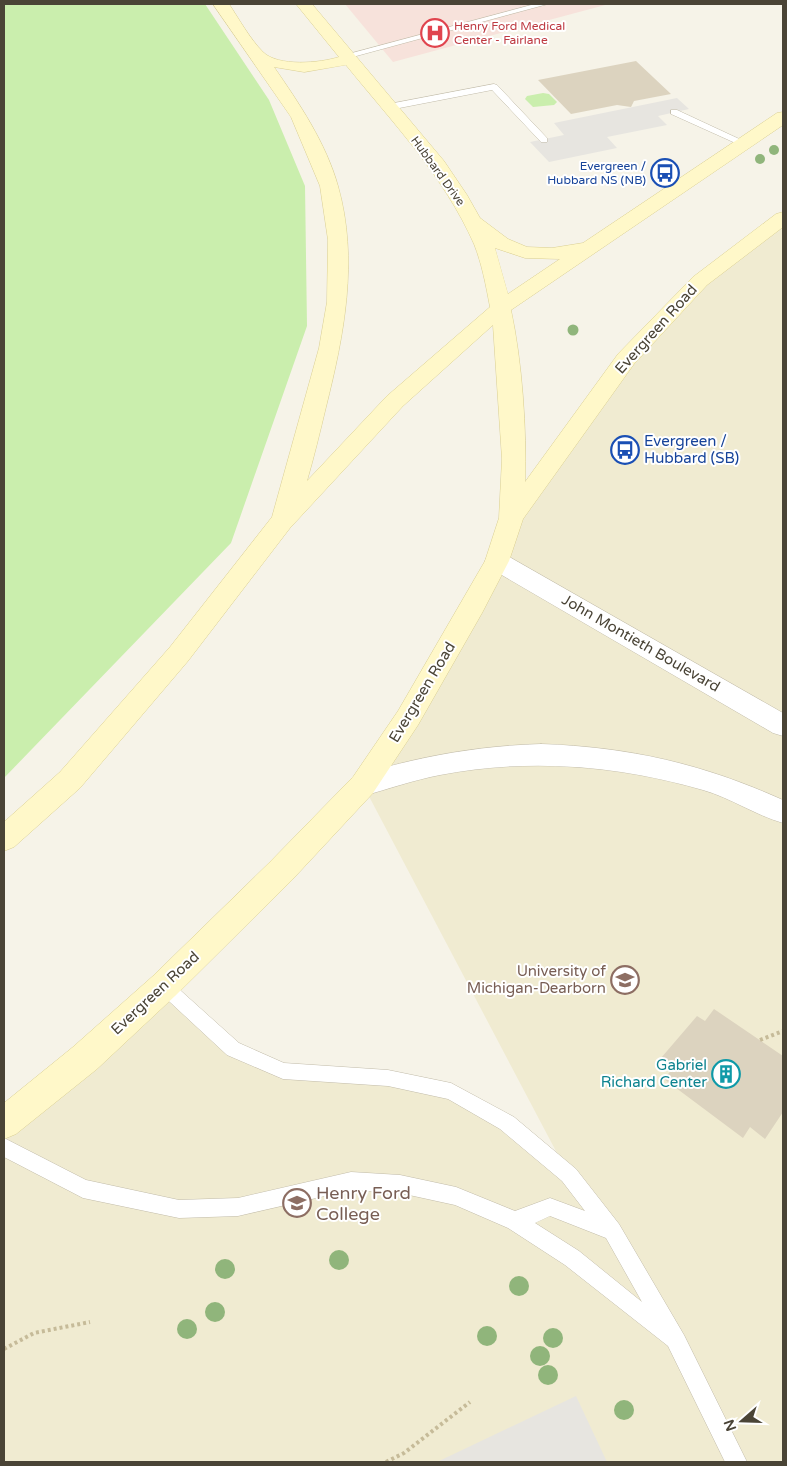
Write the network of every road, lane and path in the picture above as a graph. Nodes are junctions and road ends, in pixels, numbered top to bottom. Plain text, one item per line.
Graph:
1 (221, 4) edge
2 (304, 4) edge
3 (536, 5) edge
4 (259, 57) junction
5 (348, 57) junction
6 (389, 107) junction
7 (674, 112) dead end
8 (783, 117) edge
9 (783, 136) edge
10 (544, 140) dead end
11 (748, 141) junction
12 (783, 218) edge
13 (472, 220) junction
14 (591, 247) junction
15 (502, 308) junction
16 (511, 518) junction
17 (281, 522) junction
18 (497, 561) junction
19 (783, 726) edge
20 (363, 785) junction
21 (783, 812) edge
22 (4, 839) edge
23 (164, 986) junction
24 (783, 1031) edge
25 (760, 1040) dead end
26 (4, 1123) edge
27 (4, 1147) edge
28 (515, 1221) junction
29 (612, 1232) junction
30 (90, 1322) dead end
31 (678, 1342) junction
32 (4, 1349) edge
33 (470, 1402) dead end
34 (386, 1462) edge
35 (736, 1462) edge

1 - 4 street
2 - 5 street, Hubbard Drive
3 - 5 lane
4 - 5 street
4 - 17 street
5 - 6 street, Hubbard Drive
6 - 10 lane
6 - 13 street, Hubbard Drive
7 - 11 lane
8 - 11 street
9 - 11 street
11 - 14 street
12 - 16 street, Evergreen Road
13 - 14 street
13 - 15 street, Hubbard Drive
14 - 15 street
15 - 16 street, Hubbard Drive
15 - 17 street
16 - 18 street, Evergreen Road
17 - 22 street
18 - 19 street, John Montieth Boulevard
18 - 20 street, Evergreen Road
20 - 21 street
20 - 23 street, Evergreen Road
23 - 26 street, Evergreen Road
23 - 29 lane
24 - 25 path
27 - 28 lane
28 - 29 lane
28 - 31 lane
29 - 31 lane
30 - 32 path
31 - 35 lane
33 - 34 path

